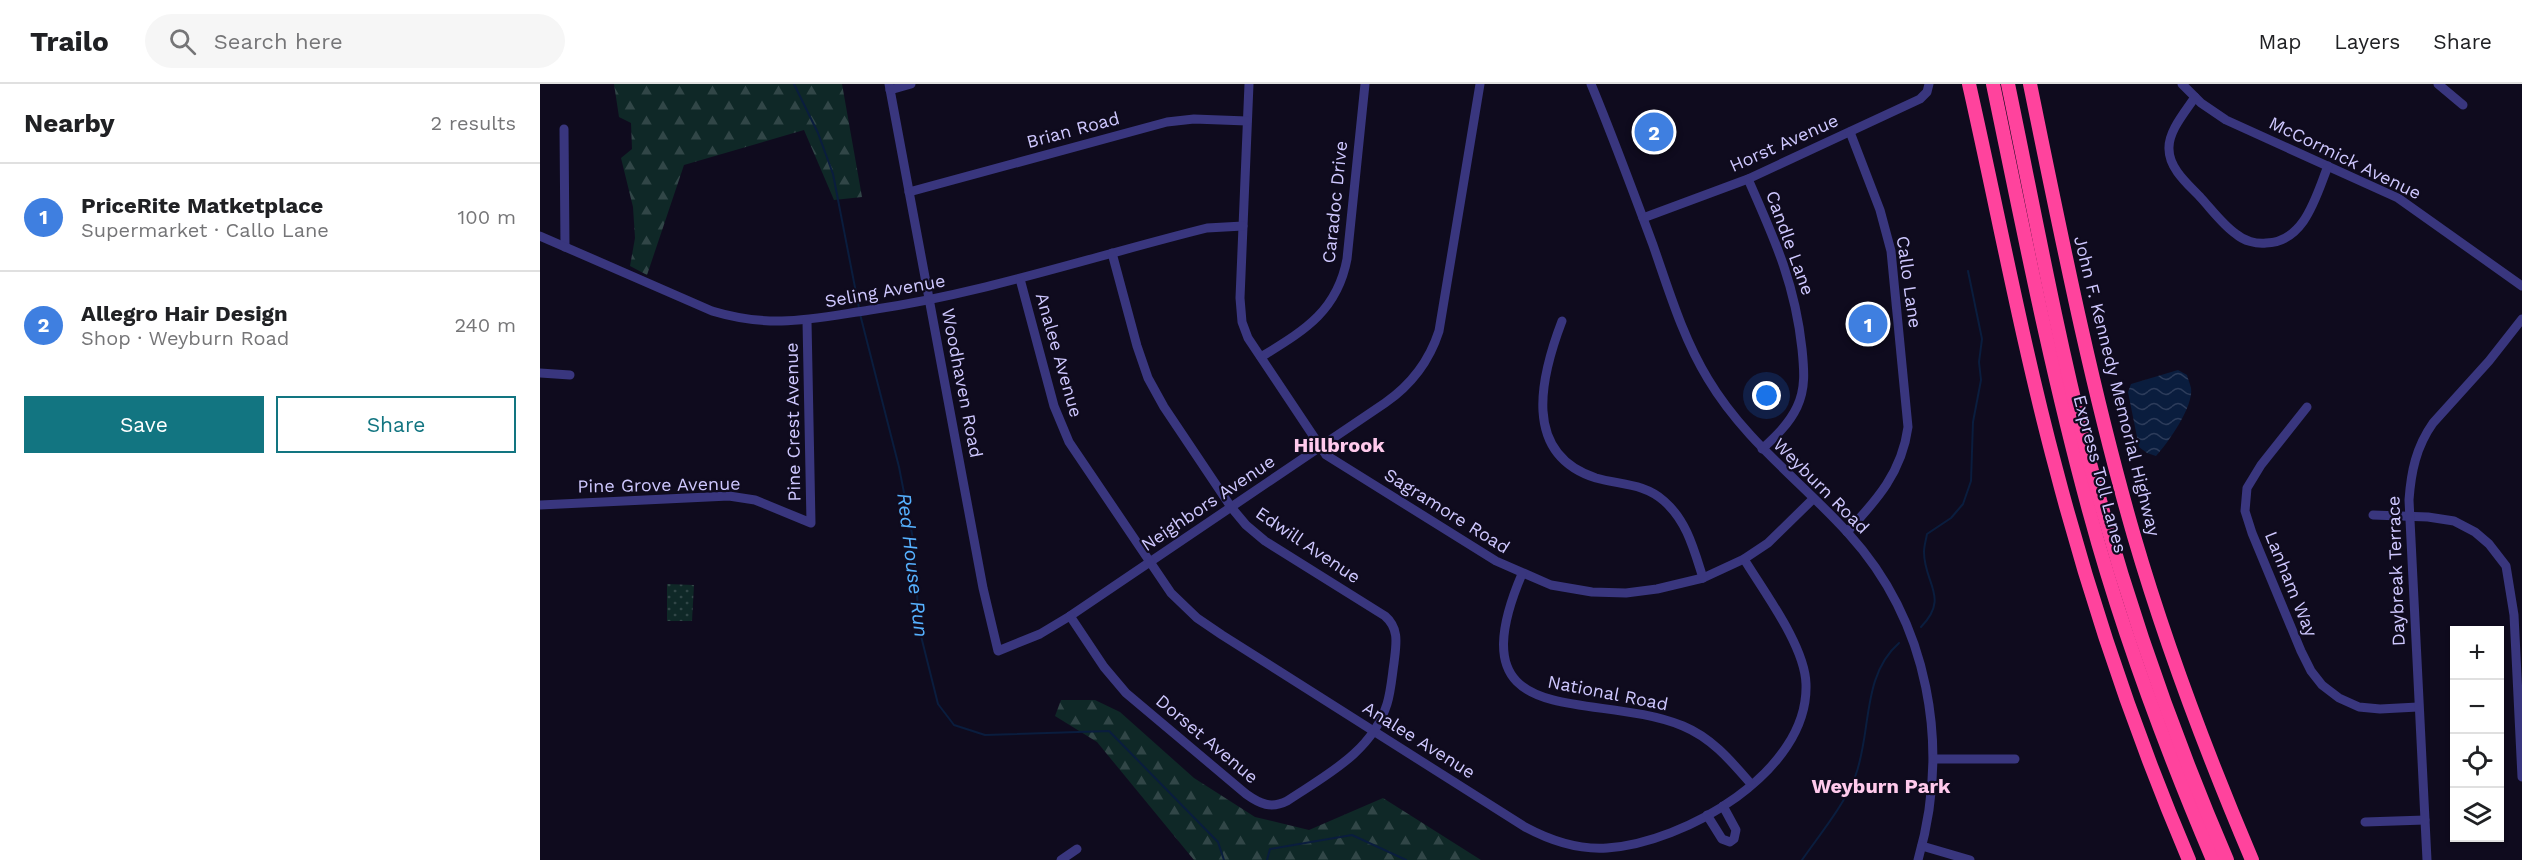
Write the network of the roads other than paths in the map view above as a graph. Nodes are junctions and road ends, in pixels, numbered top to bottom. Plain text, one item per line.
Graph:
1 (911, 84) edge
2 (1249, 84) edge
3 (1365, 84) edge
4 (1480, 84) edge
5 (1591, 84) edge
6 (1929, 84) edge
7 (1969, 84) edge
8 (1993, 84) edge
9 (2008, 84) edge
10 (2030, 84) edge
11 (2182, 84) edge
12 (2438, 84) edge
13 (890, 87) edge
14 (2195, 97) junction
15 (2463, 105) dead end
16 (1247, 122) junction
17 (564, 129) dead end
18 (1850, 132) junction
19 (2328, 166) junction
20 (1748, 178) junction
21 (909, 192) junction
22 (1643, 218) junction
23 (1243, 226) junction
24 (540, 236) edge
25 (565, 247) junction
26 (1112, 253) junction
27 (1020, 279) junction
28 (2522, 286) edge
29 (930, 301) junction
30 (2522, 319) edge
31 (807, 321) junction
32 (1562, 321) dead end
33 (1261, 357) junction
34 (540, 373) edge
35 (570, 375) dead end
36 (2307, 407) dead end
37 (1321, 447) junction
38 (1762, 449) junction
39 (1813, 499) junction
40 (540, 505) edge
41 (1231, 507) junction
42 (2373, 515) dead end
43 (2410, 517) junction
44 (811, 522) joint
45 (1847, 532) junction
46 (1744, 559) junction
47 (1149, 562) junction
48 (1522, 574) junction
49 (1704, 578) junction
50 (1070, 616) junction
51 (998, 651) joint
52 (2519, 663) edge
53 (2418, 707) junction
54 (1373, 731) junction
55 (1934, 759) junction
56 (2015, 759) dead end
57 (2522, 777) edge
58 (1751, 784) junction
59 (1723, 806) junction
60 (1707, 815) junction
61 (2425, 820) junction
62 (2365, 822) dead end
63 (1922, 846) junction
64 (1077, 849) dead end
65 (1061, 860) edge
66 (1918, 860) edge
67 (1970, 860) edge
68 (2189, 860) edge
69 (2213, 860) edge
70 (2227, 860) edge
71 (2252, 860) edge
72 (2427, 860) edge

1 - 13 street
2 - 16 street, Sagramore Road
3 - 33 street, Caradoc Drive
4 - 37 street, Neighbors Avenue
5 - 22 street, Weyburn Road
6 - 18 street, Horst Avenue
7 - 68 highway
8 - 69 highway, Express Toll Lanes
9 - 70 highway, Express Toll Lanes
10 - 71 highway, John F. Kennedy Memorial Highway
11 - 14 street, McCormick Avenue
12 - 15 street
13 - 21 street, Woodhaven Road
14 - 19 street, McCormick Avenue
14 - 19 street
16 - 21 street, Brian Road
16 - 23 street, Sagramore Road
17 - 25 street
18 - 20 street, Horst Avenue
18 - 45 street, Callo Lane
19 - 28 street, McCormick Avenue
20 - 22 street, Horst Avenue
20 - 38 street, Candle Lane
21 - 29 street, Woodhaven Road
22 - 38 street, Weyburn Road
23 - 26 street, Seling Avenue
23 - 33 street, Sagramore Road
24 - 25 street, Seling Avenue
25 - 31 street, Seling Avenue
26 - 27 street, Seling Avenue
26 - 41 street, Edwill Avenue
27 - 29 street, Seling Avenue
27 - 47 street, Analee Avenue
29 - 31 street, Seling Avenue
29 - 51 street, Woodhaven Road
30 - 43 street, Daybreak Terrace
31 - 44 street, Pine Crest Avenue
32 - 49 street
33 - 37 street, Sagramore Road
34 - 35 street
36 - 53 street, Lanham Way
37 - 41 street, Neighbors Avenue
37 - 48 street, Sagramore Road
38 - 39 street, Weyburn Road
39 - 45 street, Weyburn Road
39 - 46 street, Sagramore Road
40 - 44 street, Pine Grove Avenue
41 - 47 street, Neighbors Avenue
41 - 54 street, Edwill Avenue
42 - 43 street
43 - 52 street
43 - 53 street, Daybreak Terrace
45 - 55 street, Weyburn Road
46 - 49 street, Sagramore Road
46 - 58 street, Analee Avenue
47 - 50 street, Neighbors Avenue
47 - 54 street, Analee Avenue
48 - 49 street, Sagramore Road
48 - 58 street, National Road
50 - 51 street, Neighbors Avenue
50 - 54 street, Dorset Avenue
52 - 57 street
53 - 61 street, Daybreak Terrace
54 - 60 street, Analee Avenue
55 - 56 street
55 - 63 street, Weyburn Road
58 - 59 street, Analee Avenue
59 - 60 street, Analee Avenue
59 - 60 street
61 - 62 street
61 - 72 street, Daybreak Terrace
63 - 66 street, Weyburn Road
63 - 67 street
64 - 65 street

